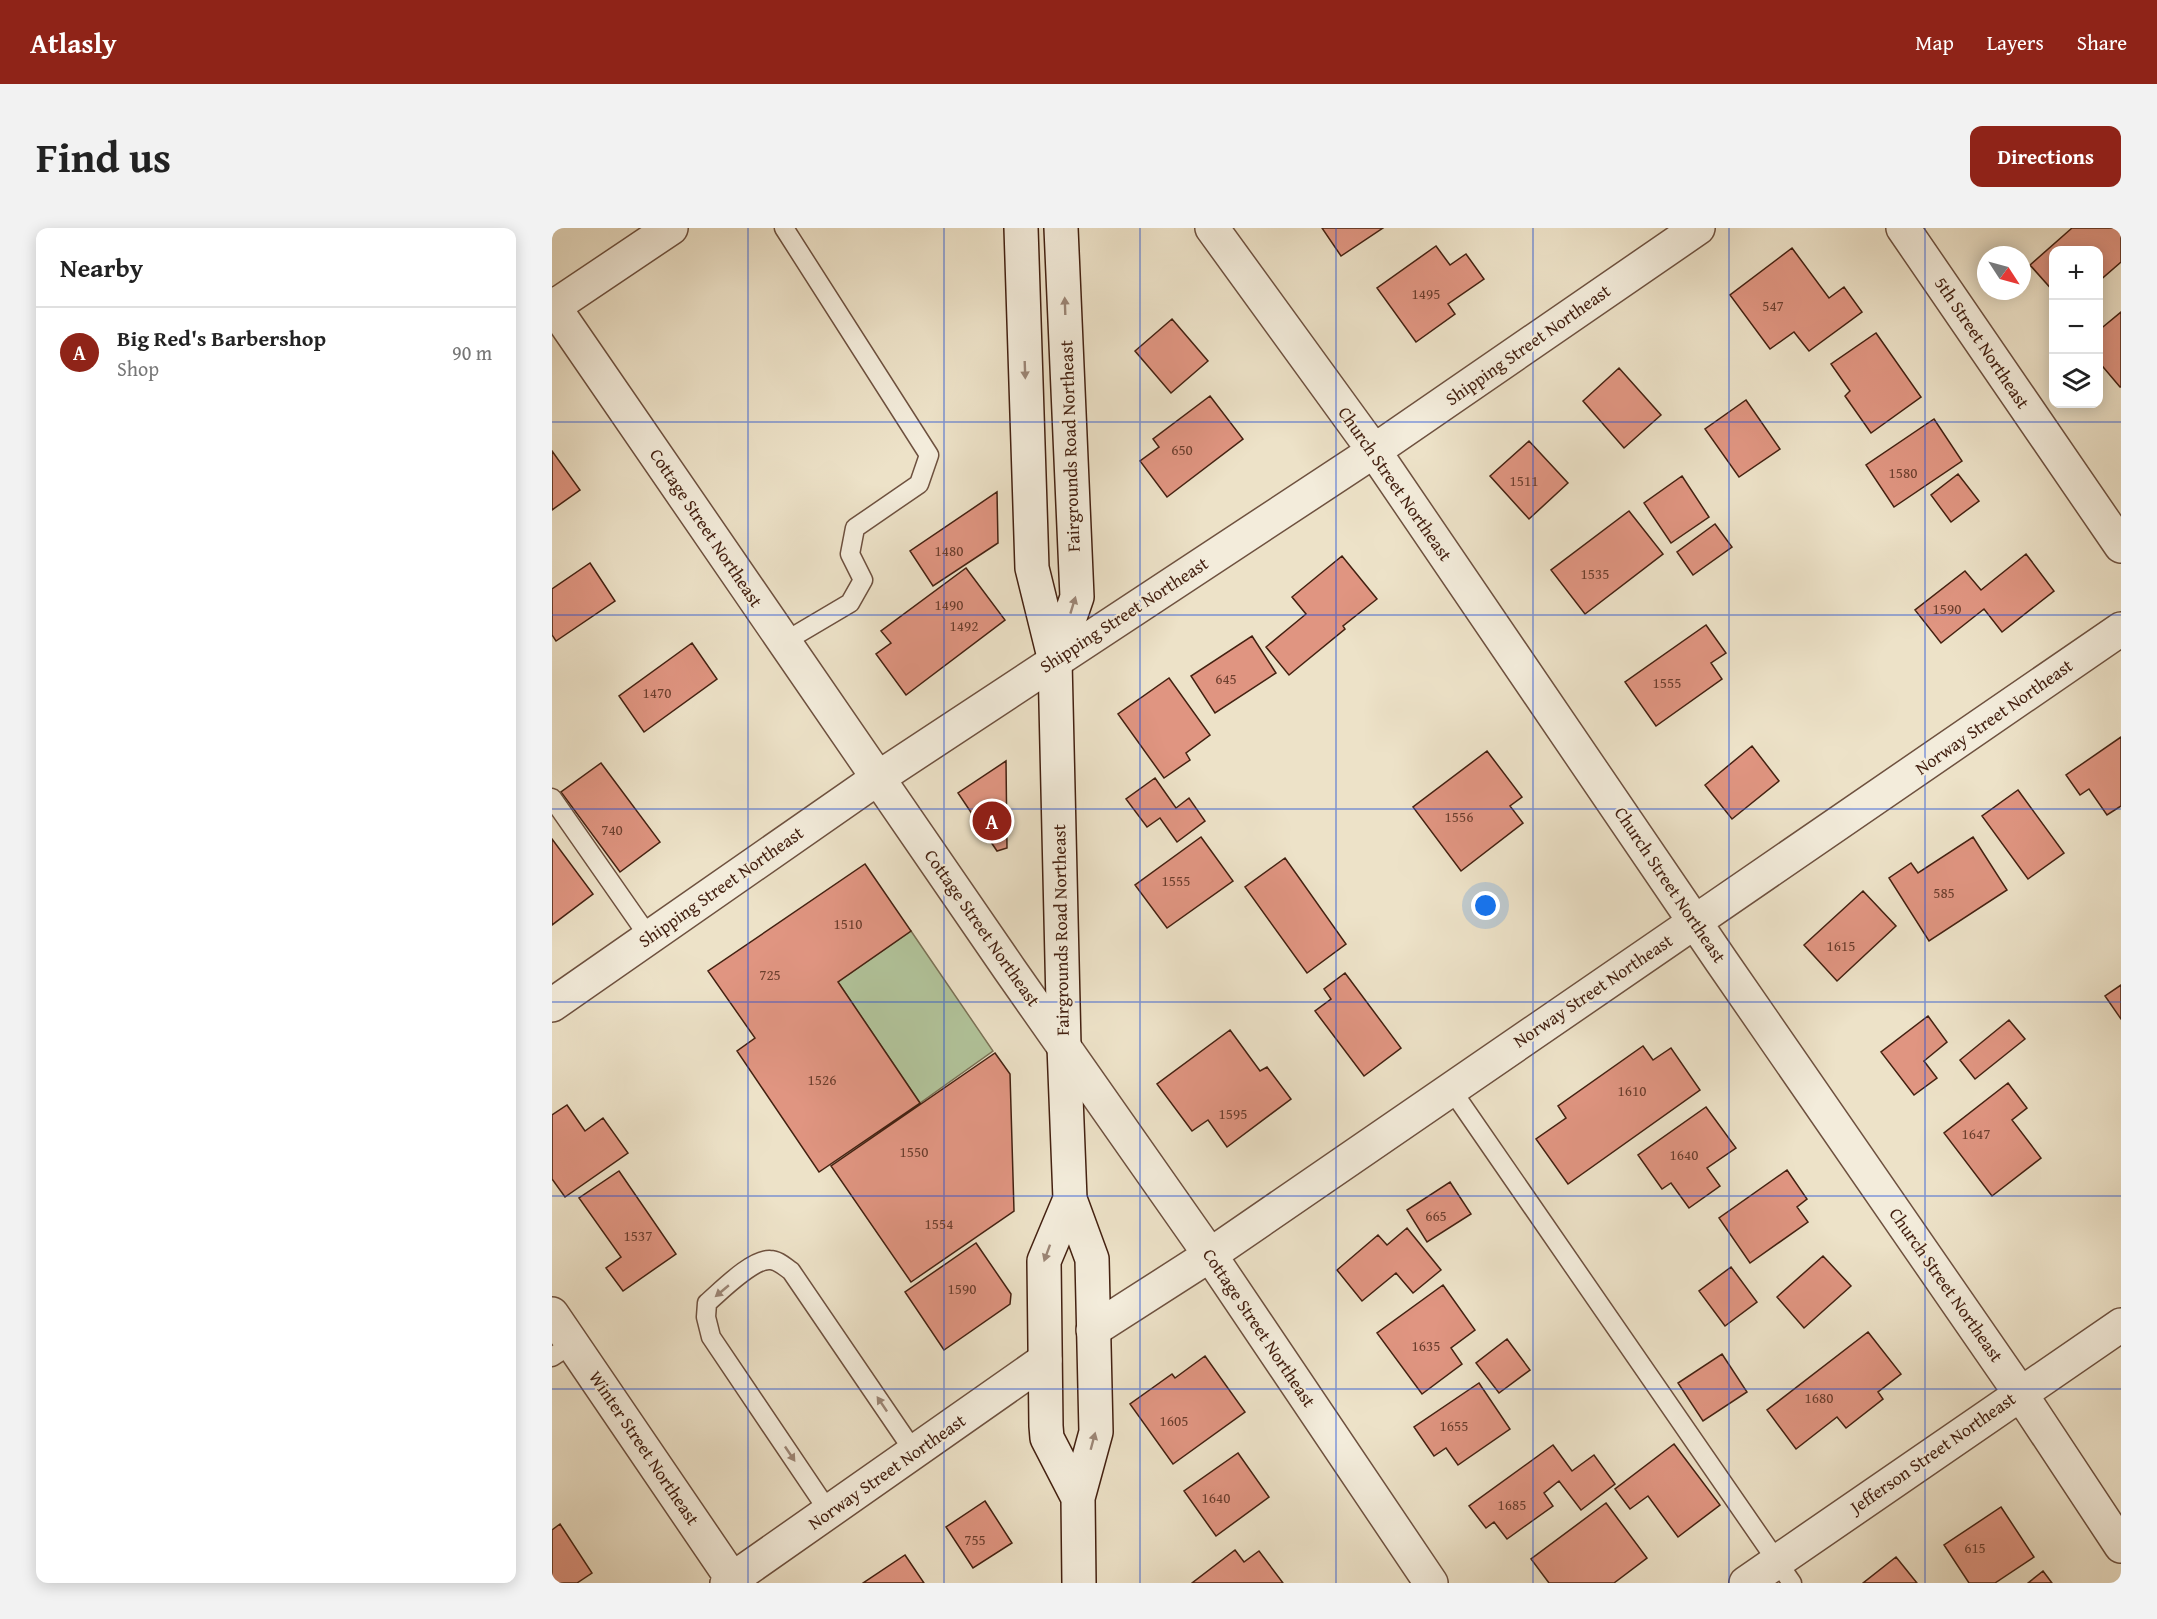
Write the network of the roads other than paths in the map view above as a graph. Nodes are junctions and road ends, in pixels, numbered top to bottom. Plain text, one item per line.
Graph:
1 (671, 228) edge
2 (784, 228) edge
3 (1021, 228) edge
4 (1061, 228) edge
5 (1212, 228) edge
6 (1698, 228) edge
7 (1903, 228) edge
8 (553, 306) edge
9 (1374, 451) junction
10 (2121, 546) edge
11 (2121, 629) edge
12 (784, 642) junction
13 (1055, 661) junction
14 (878, 778) junction
15 (552, 798) edge
16 (1695, 922) junction
17 (649, 938) junction
18 (552, 1005) edge
19 (1064, 1046) junction
20 (1451, 1089) junction
21 (1070, 1199) junction
22 (1210, 1255) junction
23 (552, 1314) edge
24 (2121, 1325) edge
25 (1093, 1330) junction
26 (562, 1351) edge
27 (1045, 1360) junction
28 (2020, 1393) junction
29 (915, 1453) junction
30 (1078, 1498) junction
31 (829, 1512) junction
32 (2121, 1546) edge
33 (1784, 1572) edge
34 (732, 1582) edge
35 (1079, 1583) edge
36 (1431, 1583) edge
37 (1746, 1583) edge

1 - 8 street
2 - 12 lane
3 -> 13 street, Fairgrounds Road Northeast
13 -> 4 street, Fairgrounds Road Northeast
5 - 9 street, Church Street Northeast
6 - 9 street, Shipping Street Northeast
7 - 10 street, 5th Street Northeast
8 - 12 street, Cottage Street Northeast
9 - 13 street, Shipping Street Northeast
9 - 16 street, Church Street Northeast
11 - 16 street, Norway Street Northeast
12 - 14 street, Cottage Street Northeast
13 - 14 street, Shipping Street Northeast
13 - 19 street, Fairgrounds Road Northeast
14 - 17 street, Shipping Street Northeast
14 - 19 street, Cottage Street Northeast
15 - 17 lane
16 - 20 street, Norway Street Northeast
16 - 28 street, Church Street Northeast
17 - 18 street, Shipping Street Northeast
19 - 21 street, Fairgrounds Road Northeast
19 - 22 street, Cottage Street Northeast
20 - 22 street, Norway Street Northeast
20 - 33 lane
21 - 25 street, Fairgrounds Road Northeast
21 -> 27 street, Fairgrounds Road Northeast
22 - 25 street, Norway Street Northeast
22 - 36 street, Cottage Street Northeast
23 - 26 street, Winter Street Northeast
24 - 28 street, Jefferson Street Northeast
30 -> 25 street, Fairgrounds Road Northeast
26 - 34 street, Winter Street Northeast
27 - 29 street, Norway Street Northeast
27 - 30 street, Fairgrounds Road Northeast
28 - 32 street, Church Street Northeast
28 - 33 street, Jefferson Street Northeast
29 - 31 street, Norway Street Northeast
29 -> 31 lane
30 - 35 street, Fairgrounds Road Northeast
31 - 34 street, Norway Street Northeast
33 - 37 street, Jefferson Street Northeast

